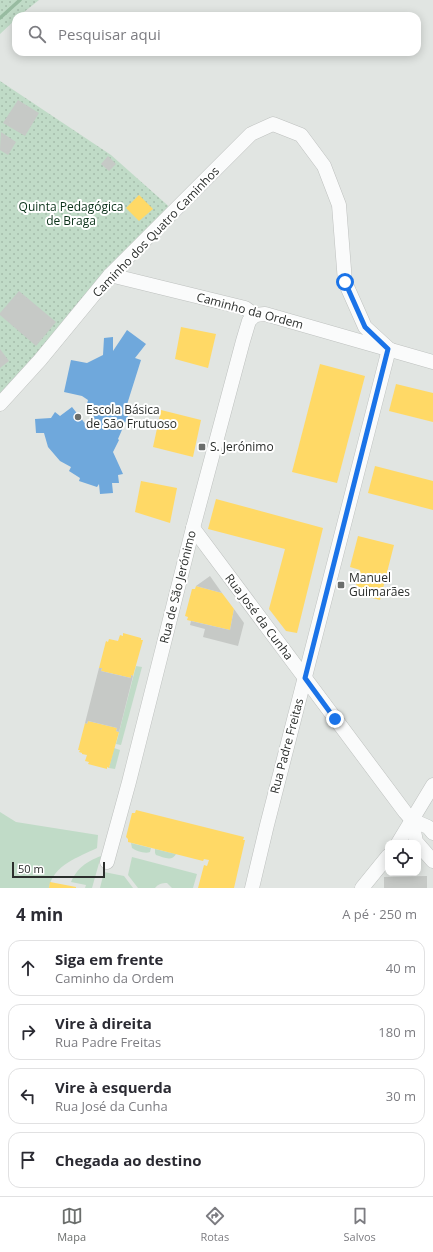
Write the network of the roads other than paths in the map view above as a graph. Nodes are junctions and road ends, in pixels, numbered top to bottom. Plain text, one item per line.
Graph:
1 (273, 124) joint
2 (110, 275) junction
3 (255, 315) junction
4 (388, 349) junction
5 (433, 362) edge
6 (0, 404) edge
7 (193, 528) junction
8 (305, 678) junction
9 (433, 785) edge
10 (412, 820) junction
11 (433, 832) edge
12 (400, 840) edge
13 (416, 840) edge
14 (421, 847) edge
15 (385, 860) edge
16 (433, 861) edge
17 (107, 862) dead end
18 (252, 888) edge
19 (362, 888) edge

1 - 2 street, Caminho dos Quatro Caminhos
1 - 4 street, Caminho da Ordem
2 - 3 street, Caminho da Ordem
2 - 6 street, Caminho dos Quatro Caminhos
3 - 4 street, Caminho da Ordem
3 - 7 street, Rua de São Jerónimo
4 - 5 street, Caminho da Ordem
4 - 8 street, Rua Padre Freitas
7 - 8 street, Rua José da Cunha
7 - 17 street, Rua de São Jerónimo
8 - 10 street, Rua José da Cunha
8 - 18 street, Rua Padre Freitas
9 - 10 street
10 - 11 street
10 - 12 street
10 - 13 street
14 - 16 street
15 - 19 street

